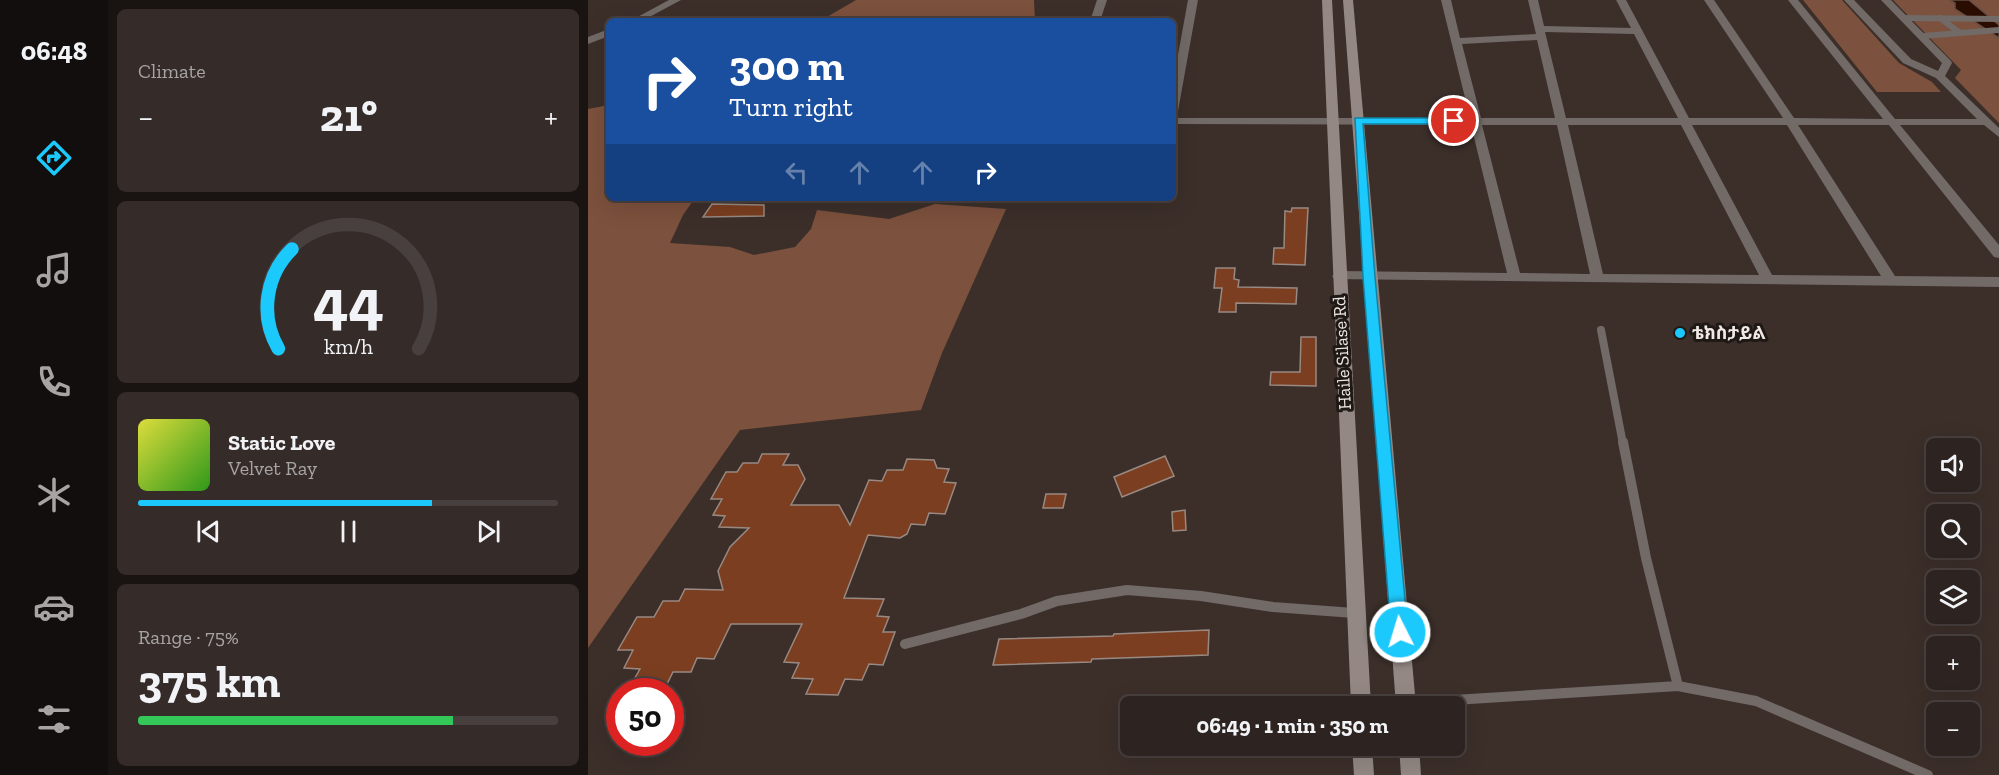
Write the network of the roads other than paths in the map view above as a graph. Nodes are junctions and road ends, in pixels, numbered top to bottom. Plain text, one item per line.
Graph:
1 (676, 0) edge
2 (1102, 0) edge
3 (1193, 0) edge
4 (1327, 0) edge
5 (1348, 0) edge
6 (1446, 0) edge
7 (1533, 0) edge
8 (1621, 0) edge
9 (1709, 0) edge
10 (1793, 0) edge
11 (1849, 0) edge
12 (1886, 0) edge
13 (641, 18) edge
14 (1096, 18) edge
15 (1909, 18) junction
16 (1940, 18) junction
17 (1973, 18) junction
18 (1999, 19) edge
19 (1999, 30) edge
20 (1637, 31) junction
21 (1990, 31) junction
22 (606, 33) edge
23 (1540, 33) junction
24 (1960, 33) junction
25 (1927, 36) junction
26 (588, 41) edge
27 (1457, 41) junction
28 (1940, 75) junction
29 (1176, 94) edge
30 (1331, 120) junction
31 (1176, 121) edge
32 (1358, 121) junction
33 (1478, 121) junction
34 (1561, 121) junction
35 (1687, 121) junction
36 (1791, 122) junction
37 (1894, 122) junction
38 (1988, 122) junction
39 (1999, 134) edge
40 (1999, 254) edge
41 (1339, 276) junction
42 (1369, 277) junction
43 (1515, 278) junction
44 (1598, 279) junction
45 (1768, 280) junction
46 (1891, 281) junction
47 (1999, 282) edge
48 (1601, 330) dead end
49 (1354, 613) junction
50 (905, 644) dead end
51 (1678, 686) junction
52 (1360, 696) edge
53 (1405, 696) edge
54 (1465, 701) edge
55 (1363, 756) edge
56 (1410, 756) edge
57 (1364, 775) edge
58 (1411, 775) edge
59 (1928, 775) edge

1 - 13 street
2 - 14 street
3 - 29 street
4 - 30 main road, Haile Silase Rd
5 - 32 main road, Haile Silase Rd
6 - 27 street
7 - 23 street
8 - 20 street
9 - 36 street
10 - 37 street
11 - 28 street
12 - 15 street
15 - 16 lane
15 - 25 street
16 - 17 lane
16 - 24 lane
17 - 18 lane
17 - 21 lane
19 - 21 lane
20 - 23 street
20 - 35 street
21 - 24 lane
22 - 26 street
23 - 27 street
23 - 34 street
24 - 25 lane
25 - 28 street
27 - 33 street
28 - 38 street
30 - 31 street
30 - 32 street
30 - 41 main road, Haile Silase Rd
32 - 33 street
32 - 42 main road, Haile Silase Rd
33 - 34 street
33 - 43 street
34 - 35 street
34 - 44 street
35 - 36 street
35 - 45 street
36 - 37 street
36 - 46 street
37 - 38 street
37 - 40 street
38 - 39 street
41 - 42 street
41 - 49 main road, Haile Silase Rd
42 - 43 street
42 - 53 main road, Haile Silase Rd
43 - 44 street
44 - 45 street
45 - 46 street
46 - 47 street
48 - 51 lane
49 - 50 lane
49 - 52 main road, Haile Silase Rd
51 - 54 lane
51 - 59 lane
55 - 57 main road
56 - 58 main road

